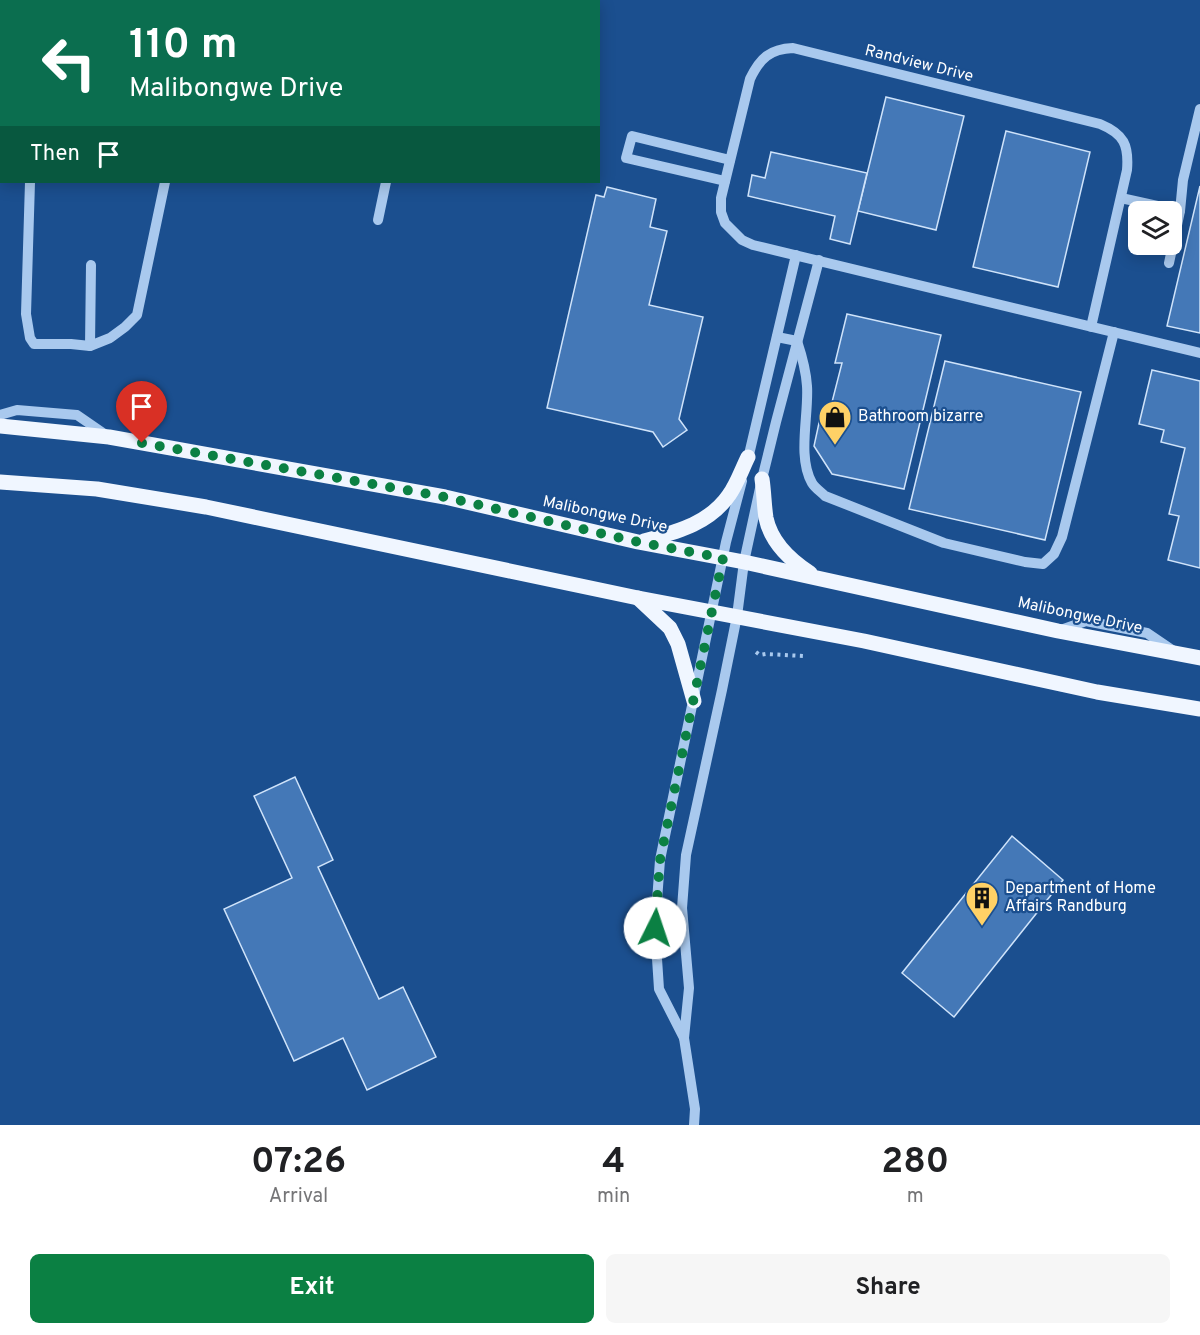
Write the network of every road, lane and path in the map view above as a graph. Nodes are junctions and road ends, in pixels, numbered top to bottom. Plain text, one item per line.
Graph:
1 (1200, 109) edge
2 (730, 160) junction
3 (725, 181) junction
4 (30, 183) edge
5 (165, 183) edge
6 (386, 183) edge
7 (1121, 198) junction
8 (1135, 201) edge
9 (1181, 201) edge
10 (378, 220) dead end
11 (796, 255) junction
12 (1171, 255) edge
13 (819, 260) junction
14 (1169, 263) dead end
15 (91, 265) dead end
16 (1091, 327) junction
17 (1114, 332) junction
18 (777, 337) junction
19 (797, 341) junction
20 (90, 346) junction
21 (1200, 353) edge
22 (0, 415) edge
23 (0, 426) edge
24 (109, 437) junction
25 (748, 457) junction
26 (762, 479) junction
27 (0, 482) edge
28 (638, 542) junction
29 (723, 558) junction
30 (744, 562) junction
31 (818, 578) junction
32 (638, 598) junction
33 (712, 611) junction
34 (737, 616) junction
35 (756, 652) dead end
36 (803, 656) dead end
37 (1200, 658) edge
38 (694, 701) junction
39 (1200, 709) edge
40 (684, 1038) junction
41 (694, 1125) edge

1 - 9 street
2 - 3 street, Randview Drive
2 - 3 street
2 - 7 street, Randview Drive
3 - 11 street, Randview Drive
4 - 20 street
5 - 20 street
6 - 10 street
7 - 8 street
7 - 16 street, Randview Drive
11 - 13 street, Randview Drive
11 - 18 street
12 - 14 street
13 - 16 street, Randview Drive
13 - 19 street
15 - 20 street
16 - 17 street, Randview Drive
17 - 19 street
17 - 21 street, Randview Drive
18 - 19 street
18 - 25 street
19 - 26 street
22 - 24 street
23 - 24 main road, Malibongwe Drive
24 - 28 main road, Malibongwe Drive
25 - 28 main road
25 - 29 street
26 - 30 street
26 - 31 main road
27 - 32 main road
28 - 29 main road, Malibongwe Drive
29 - 30 main road, Malibongwe Drive
29 - 33 street
30 - 31 main road, Malibongwe Drive
30 - 34 street
31 - 37 main road, Malibongwe Drive
32 - 33 main road
32 - 38 main road
33 - 34 main road
33 - 38 street
34 - 39 main road
34 - 40 street
35 - 36 path
38 - 40 street
40 - 41 street

